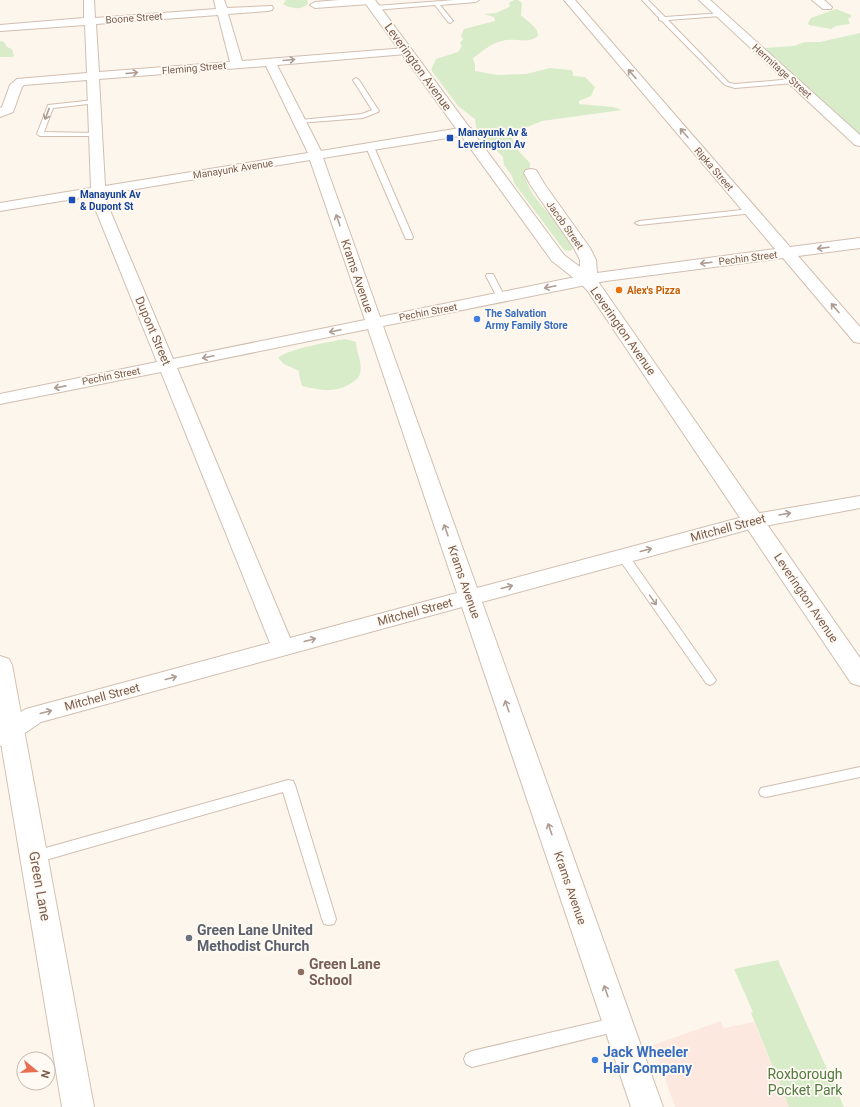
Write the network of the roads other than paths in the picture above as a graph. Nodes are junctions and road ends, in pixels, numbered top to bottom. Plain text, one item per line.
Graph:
1 (89, 0) edge
2 (219, 0) edge
3 (476, 0) edge
4 (569, 0) edge
5 (645, 0) edge
6 (704, 0) edge
7 (817, 0) edge
8 (371, 3) edge
9 (436, 3) junction
10 (315, 5) dead end
11 (826, 7) dead end
12 (268, 8) dead end
13 (222, 12) junction
14 (720, 14) junction
15 (661, 18) junction
16 (450, 21) dead end
17 (90, 22) junction
18 (0, 28) edge
19 (406, 51) junction
20 (270, 62) junction
21 (237, 65) junction
22 (93, 76) junction
23 (356, 80) dead end
24 (793, 81) junction
25 (94, 102) junction
26 (0, 113) edge
27 (300, 122) junction
28 (466, 131) junction
29 (96, 135) junction
30 (860, 142) edge
31 (370, 147) junction
32 (315, 156) junction
33 (531, 174) dead end
34 (98, 191) junction
35 (0, 207) edge
36 (751, 211) junction
37 (639, 223) dead end
38 (409, 237) dead end
39 (860, 243) edge
40 (787, 253) junction
41 (490, 276) dead end
42 (588, 279) junction
43 (501, 297) junction
44 (373, 323) junction
45 (860, 338) edge
46 (167, 365) junction
47 (0, 399) edge
48 (860, 502) edge
49 (754, 521) junction
50 (623, 556) junction
51 (469, 597) junction
52 (284, 647) junction
53 (0, 665) edge
54 (860, 677) edge
55 (710, 680) dead end
56 (6, 733) edge
57 (860, 772) edge
58 (766, 792) dead end
59 (35, 857) junction
60 (329, 919) dead end
61 (618, 1024) junction
62 (472, 1059) dead end
63 (78, 1107) edge
64 (647, 1107) edge

1 - 17 street, Dupont Street
2 - 13 street
3 - 9 lane
36 -> 4 street, Ripka Street
5 - 15 lane
6 - 14 street, Hermitage Street
7 - 11 street
8 - 9 lane
8 - 10 street
8 - 19 street, Leverington Avenue
9 - 16 lane
12 - 13 street, Boone Street
13 - 17 street, Boone Street
13 - 21 street
14 - 15 lane
14 - 24 street, Hermitage Street
15 - 24 lane
17 - 18 street, Boone Street
17 - 22 street, Dupont Street
20 -> 19 street, Fleming Street
19 - 28 street, Leverington Avenue
20 - 21 street, Fleming Street
20 - 27 street, Krams Avenue
22 -> 21 street, Fleming Street
22 - 25 street, Dupont Street
22 - 26 street, Fleming Street
23 - 27 lane
24 - 30 street, Hermitage Street
25 - 29 street, Dupont Street
25 -> 29 lane
27 - 32 street, Krams Avenue
28 - 31 street, Manayunk Avenue
28 - 42 street, Leverington Avenue
29 - 34 street, Dupont Street
31 - 32 street, Manayunk Avenue
31 - 38 lane
32 - 34 street, Manayunk Avenue
44 -> 32 street, Krams Avenue
33 - 42 street, Jacob Street
34 - 35 street, Manayunk Avenue
34 - 46 street, Dupont Street
36 - 37 lane
36 - 40 street, Ripka Street
39 -> 40 street, Pechin Street
40 -> 42 street, Pechin Street
45 -> 40 street, Ripka Street
41 - 43 lane
42 -> 43 street, Pechin Street
42 - 49 street, Leverington Avenue
43 - 44 street, Pechin Street
44 -> 46 street, Pechin Street
51 -> 44 street, Krams Avenue
46 -> 47 street, Pechin Street
46 - 52 street, Dupont Street
49 -> 48 street, Mitchell Street
50 -> 49 street, Mitchell Street
49 - 54 street, Leverington Avenue
51 -> 50 street, Mitchell Street
50 -> 55 lane
52 -> 51 street, Mitchell Street
61 -> 51 street, Krams Avenue
56 -> 52 street, Mitchell Street
53 - 56 street, Green Lane
56 - 59 street, Green Lane
57 - 58 lane
59 - 60 lane
59 - 63 street, Green Lane
61 - 62 lane
61 - 64 street, Krams Avenue

